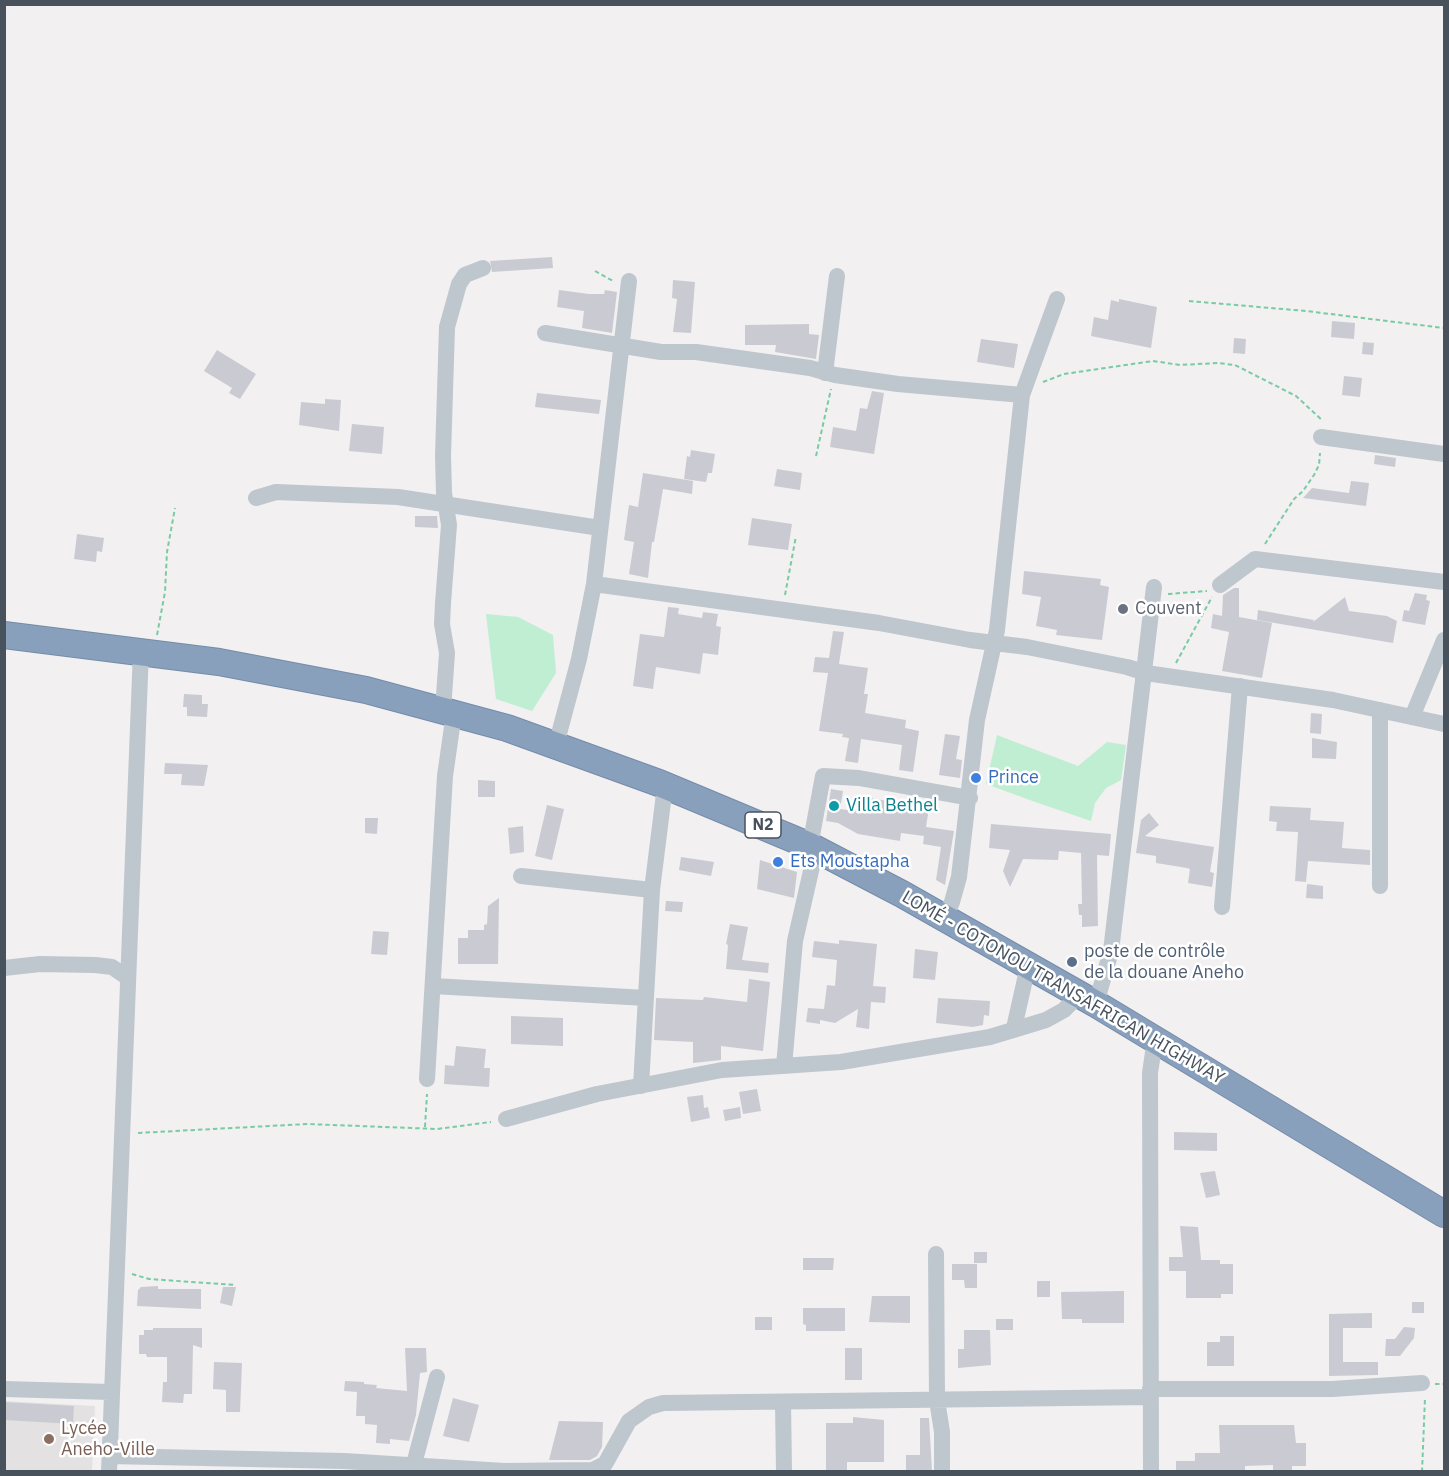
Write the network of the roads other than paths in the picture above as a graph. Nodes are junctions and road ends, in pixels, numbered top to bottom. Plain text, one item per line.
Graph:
1 (483, 268) dead end
2 (837, 276) dead end
3 (629, 286) road end
4 (1057, 299) dead end
5 (545, 333) dead end
6 (621, 344) junction
7 (830, 374) junction
8 (1024, 390) junction
9 (1321, 437) road end
10 (1444, 454) edge
11 (256, 498) dead end
12 (447, 503) junction
13 (600, 528) junction
14 (1444, 582) edge
15 (594, 584) junction
16 (1220, 585) road end
17 (1154, 592) road end
18 (4, 635) edge
19 (1444, 640) edge
20 (995, 643) junction
21 (148, 651) junction
22 (1146, 673) junction
23 (1240, 686) junction
24 (1380, 710) junction
25 (449, 711) junction
26 (1412, 717) junction
27 (1444, 724) edge
28 (556, 745) junction
29 (665, 786) junction
30 (970, 798) junction
31 (813, 848) junction
32 (521, 876) dead end
33 (1380, 886) dead end
34 (652, 890) junction
35 (1222, 907) dead end
36 (945, 917) junction
37 (1028, 966) junction
38 (4, 968) edge
39 (128, 978) junction
40 (432, 986) junction
41 (646, 998) junction
42 (1088, 1000) junction
43 (1014, 1028) junction
44 (1155, 1039) junction
45 (784, 1066) junction
46 (427, 1079) road end
47 (641, 1086) junction
48 (506, 1119) road end
49 (1444, 1214) edge
50 (936, 1254) dead end
51 (437, 1377) dead end
52 (1424, 1387) road end
53 (4, 1389) edge
54 (111, 1392) junction
55 (1150, 1393) junction
56 (937, 1400) junction
57 (783, 1402) junction
58 (109, 1464) edge
59 (277, 1467) edge
60 (410, 1467) edge
61 (504, 1471) edge
62 (783, 1472) edge
63 (942, 1472) edge
64 (1150, 1472) edge

1 - 12 street
2 - 7 street
3 - 6 street
4 - 8 street
5 - 6 street
6 - 7 street
6 - 13 street
7 - 8 street
8 - 20 street
9 - 10 street
11 - 12 street
12 - 13 street
12 - 25 street
13 - 15 street
14 - 16 street
15 - 20 street
15 - 28 street
17 - 22 street
18 - 21 highway, LOMÉ - COTONOU TRANSAFRICAN HIGHWAY / N2
19 - 26 street
20 - 22 street
20 - 30 street
21 - 25 highway, LOMÉ - COTONOU TRANSAFRICAN HIGHWAY / N2
21 - 39 street
22 - 23 street
22 - 42 street
23 - 24 street
23 - 35 street
24 - 26 street
24 - 33 street
25 - 28 highway, LOMÉ - COTONOU TRANSAFRICAN HIGHWAY / N2
25 - 40 street
26 - 27 street
28 - 29 highway, LOMÉ - COTONOU TRANSAFRICAN HIGHWAY / N2
29 - 31 highway, LOMÉ - COTONOU TRANSAFRICAN HIGHWAY / N2
29 - 34 street
30 - 31 street
30 - 36 street
31 - 36 highway, LOMÉ - COTONOU TRANSAFRICAN HIGHWAY / N2
31 - 45 street
32 - 34 street
34 - 41 street
36 - 37 highway, LOMÉ - COTONOU TRANSAFRICAN HIGHWAY / N2
37 - 42 highway, LOMÉ - COTONOU TRANSAFRICAN HIGHWAY / N2
37 - 43 street
38 - 39 street
39 - 54 street
40 - 41 street
40 - 46 street
41 - 47 street
42 - 43 street
42 - 44 highway, LOMÉ - COTONOU TRANSAFRICAN HIGHWAY / N2
43 - 45 street
44 - 49 highway, LOMÉ - COTONOU TRANSAFRICAN HIGHWAY / N2
44 - 55 street
45 - 47 street
47 - 48 street
50 - 56 street
51 - 60 street
52 - 55 street
53 - 54 street
54 - 58 street
55 - 56 street
55 - 64 street
56 - 57 street
56 - 63 street
57 - 61 street
57 - 62 street
58 - 59 street
59 - 60 street
60 - 61 street

